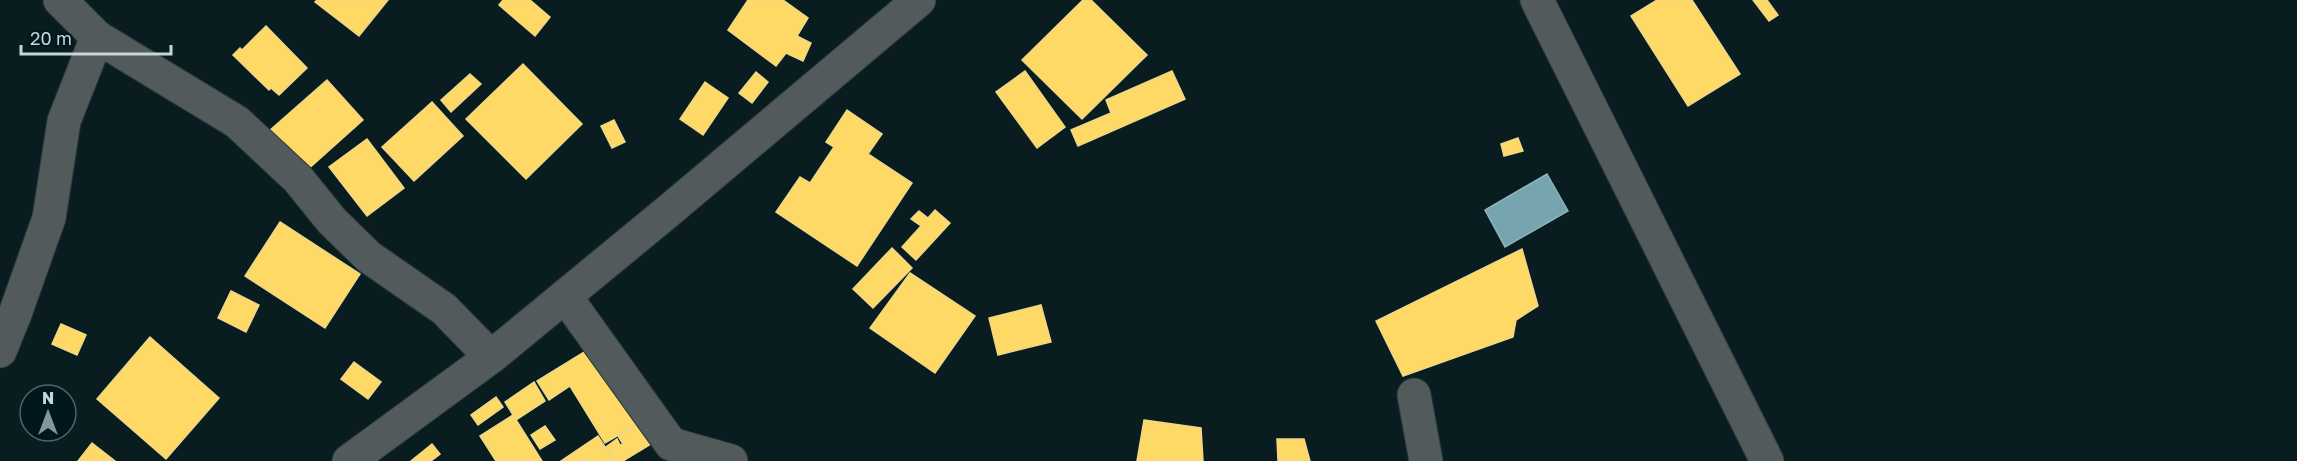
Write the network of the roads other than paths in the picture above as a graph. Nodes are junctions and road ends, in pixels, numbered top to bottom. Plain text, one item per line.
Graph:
1 (60, 0) edge
2 (919, 0) edge
3 (1537, 0) edge
4 (97, 37) junction
5 (565, 296) junction
6 (0, 351) edge
7 (491, 357) junction
8 (1414, 395) dead end
9 (349, 461) edge
10 (730, 461) edge
11 (1426, 461) edge
12 (1767, 461) edge

1 - 4 street
2 - 5 street
3 - 12 street
4 - 6 street
4 - 7 street
5 - 7 street
5 - 10 street
7 - 9 street
8 - 11 street

